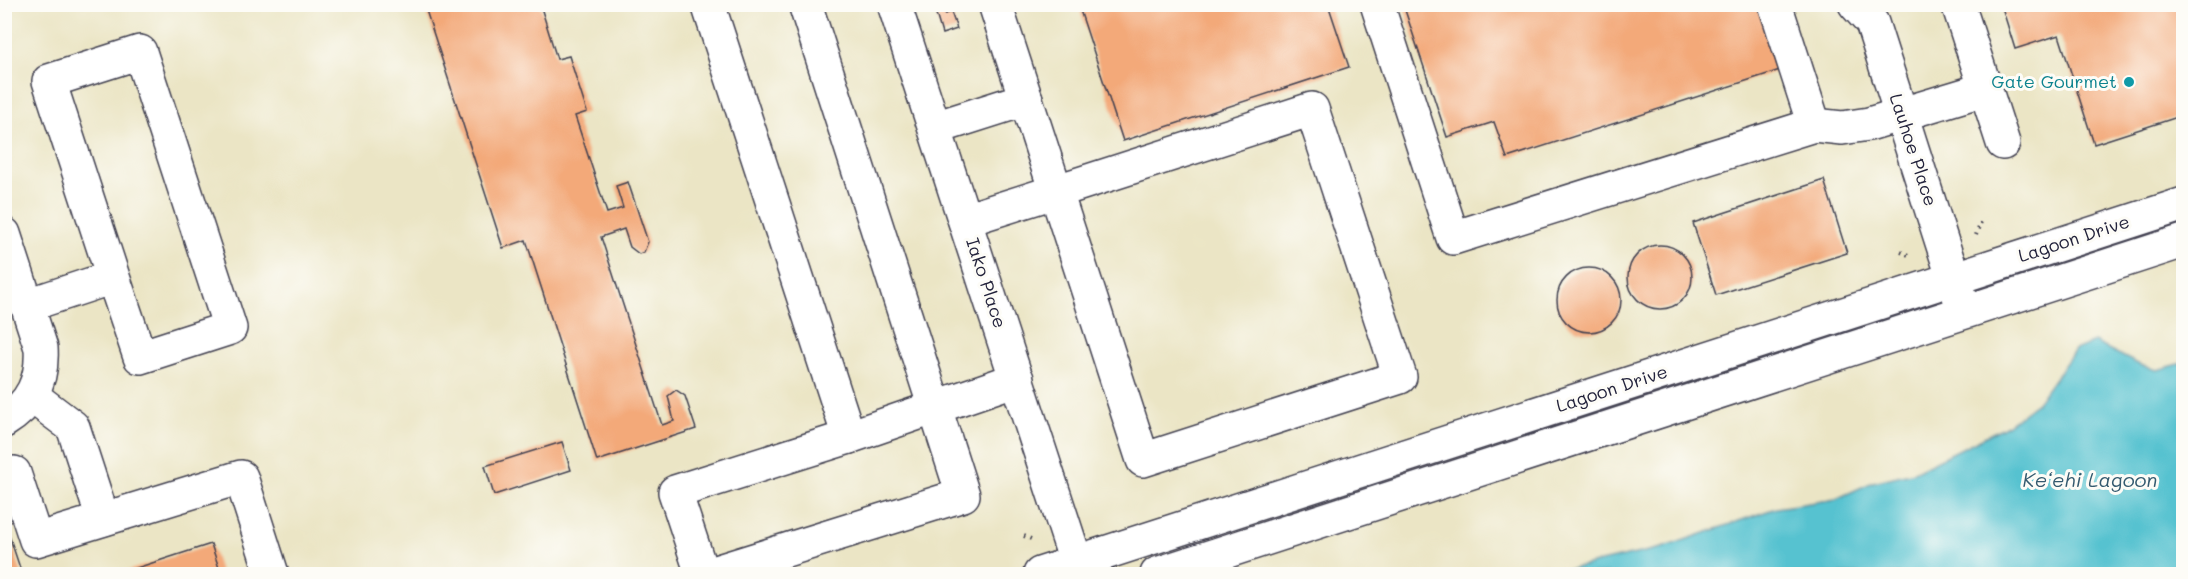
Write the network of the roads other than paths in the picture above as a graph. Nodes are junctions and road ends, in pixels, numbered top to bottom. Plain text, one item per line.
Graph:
1 (708, 4) edge
2 (805, 4) edge
3 (894, 4) edge
4 (995, 4) edge
5 (1377, 4) edge
6 (1775, 4) edge
7 (1958, 4) edge
8 (1863, 14) edge
9 (1985, 89) junction
10 (1026, 99) junction
11 (1901, 114) junction
12 (1814, 125) junction
13 (935, 128) junction
14 (2003, 143) dead end
15 (1056, 191) junction
16 (2184, 204) edge
17 (965, 220) junction
18 (4, 234) edge
19 (2184, 241) edge
20 (113, 277) junction
21 (1954, 278) junction
22 (28, 305) junction
23 (1965, 312) junction
24 (1017, 379) junction
25 (32, 396) junction
26 (934, 405) junction
27 (4, 421) edge
28 (849, 437) junction
29 (4, 476) edge
30 (103, 519) junction
31 (1078, 568) edge
32 (272, 574) edge
33 (702, 574) edge
34 (709, 574) edge
35 (1040, 574) edge
36 (1157, 574) edge

1 - 28 street
2 - 26 street
3 - 13 street, Iako Place
4 - 10 street
5 - 12 street
6 - 12 street
7 - 9 street
8 - 11 street, Lauhoe Place
9 - 11 street
9 - 14 street
10 - 13 street
10 - 15 street
11 - 12 street
11 - 21 street, Lauhoe Place
13 - 17 street, Iako Place
15 - 15 street
15 - 17 street
16 - 21 street, Lagoon Drive
17 - 24 street, Iako Place
18 - 22 street
19 - 23 street, Lagoon Drive
20 - 20 street
20 - 22 street
21 - 23 street, Lauhoe Place
21 - 31 street, Lagoon Drive
22 - 25 street
23 - 36 street, Lagoon Drive
24 - 26 street
24 - 31 street, Iako Place
25 - 27 street
25 - 30 street
26 - 28 street
26 - 34 street
28 - 33 street
29 - 30 street
30 - 32 street
31 - 35 street, Lagoon Drive

